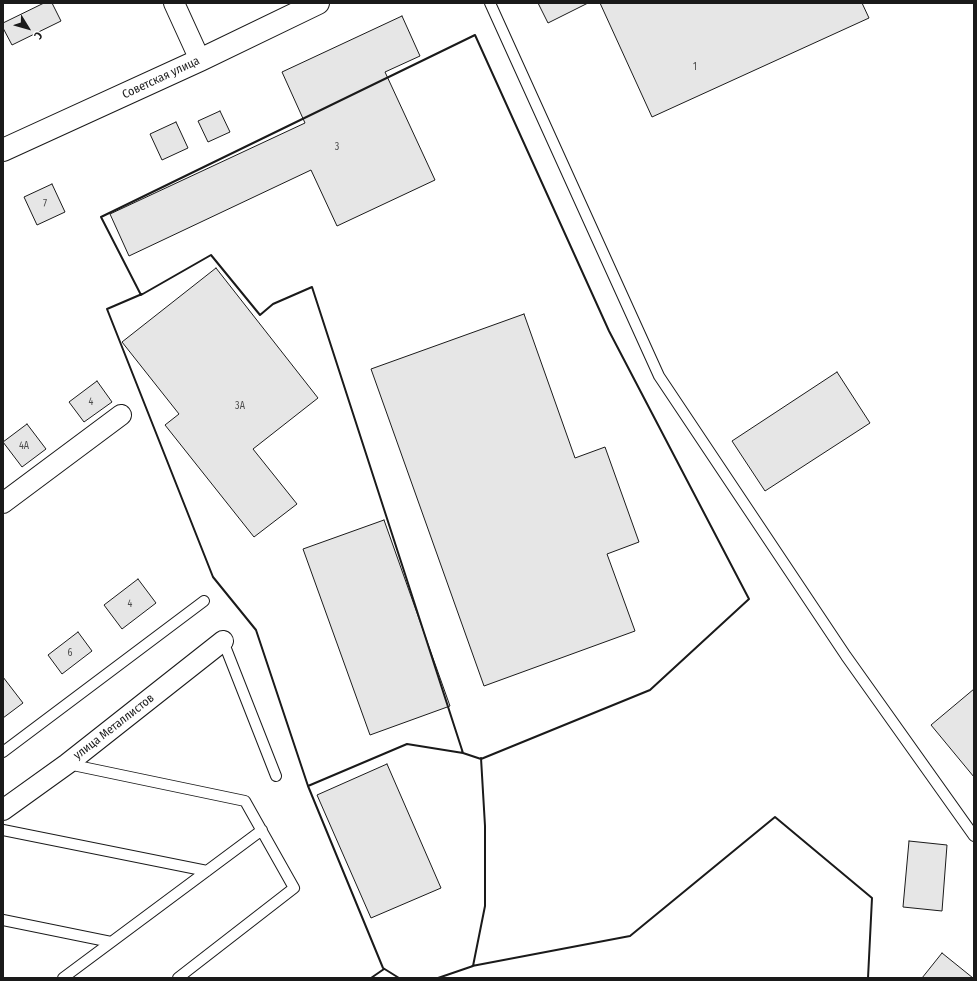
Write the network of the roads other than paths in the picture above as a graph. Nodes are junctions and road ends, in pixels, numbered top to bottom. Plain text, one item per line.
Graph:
1 (174, 3) edge
2 (318, 3) edge
3 (490, 3) edge
4 (200, 60) junction
5 (3, 150) edge
6 (121, 415) dead end
7 (3, 504) edge
8 (204, 600) dead end
9 (223, 640) joint
10 (3, 752) edge
11 (66, 764) junction
12 (276, 776) dead end
13 (3, 810) edge
14 (3, 830) edge
15 (262, 830) junction
16 (974, 836) edge
17 (207, 871) junction
18 (3, 920) edge
19 (111, 942) junction
20 (63, 978) edge
21 (178, 978) edge

1 - 4 street
2 - 4 street, Советская улица
3 - 16 lane
4 - 5 street, Советская улица
6 - 7 street
8 - 10 lane
9 - 11 street, улица Металлистов
9 - 12 lane
11 - 13 street, улица Металлистов
11 - 15 lane
14 - 17 lane
15 - 17 lane
15 - 21 lane
17 - 19 lane
18 - 19 lane
19 - 20 lane

